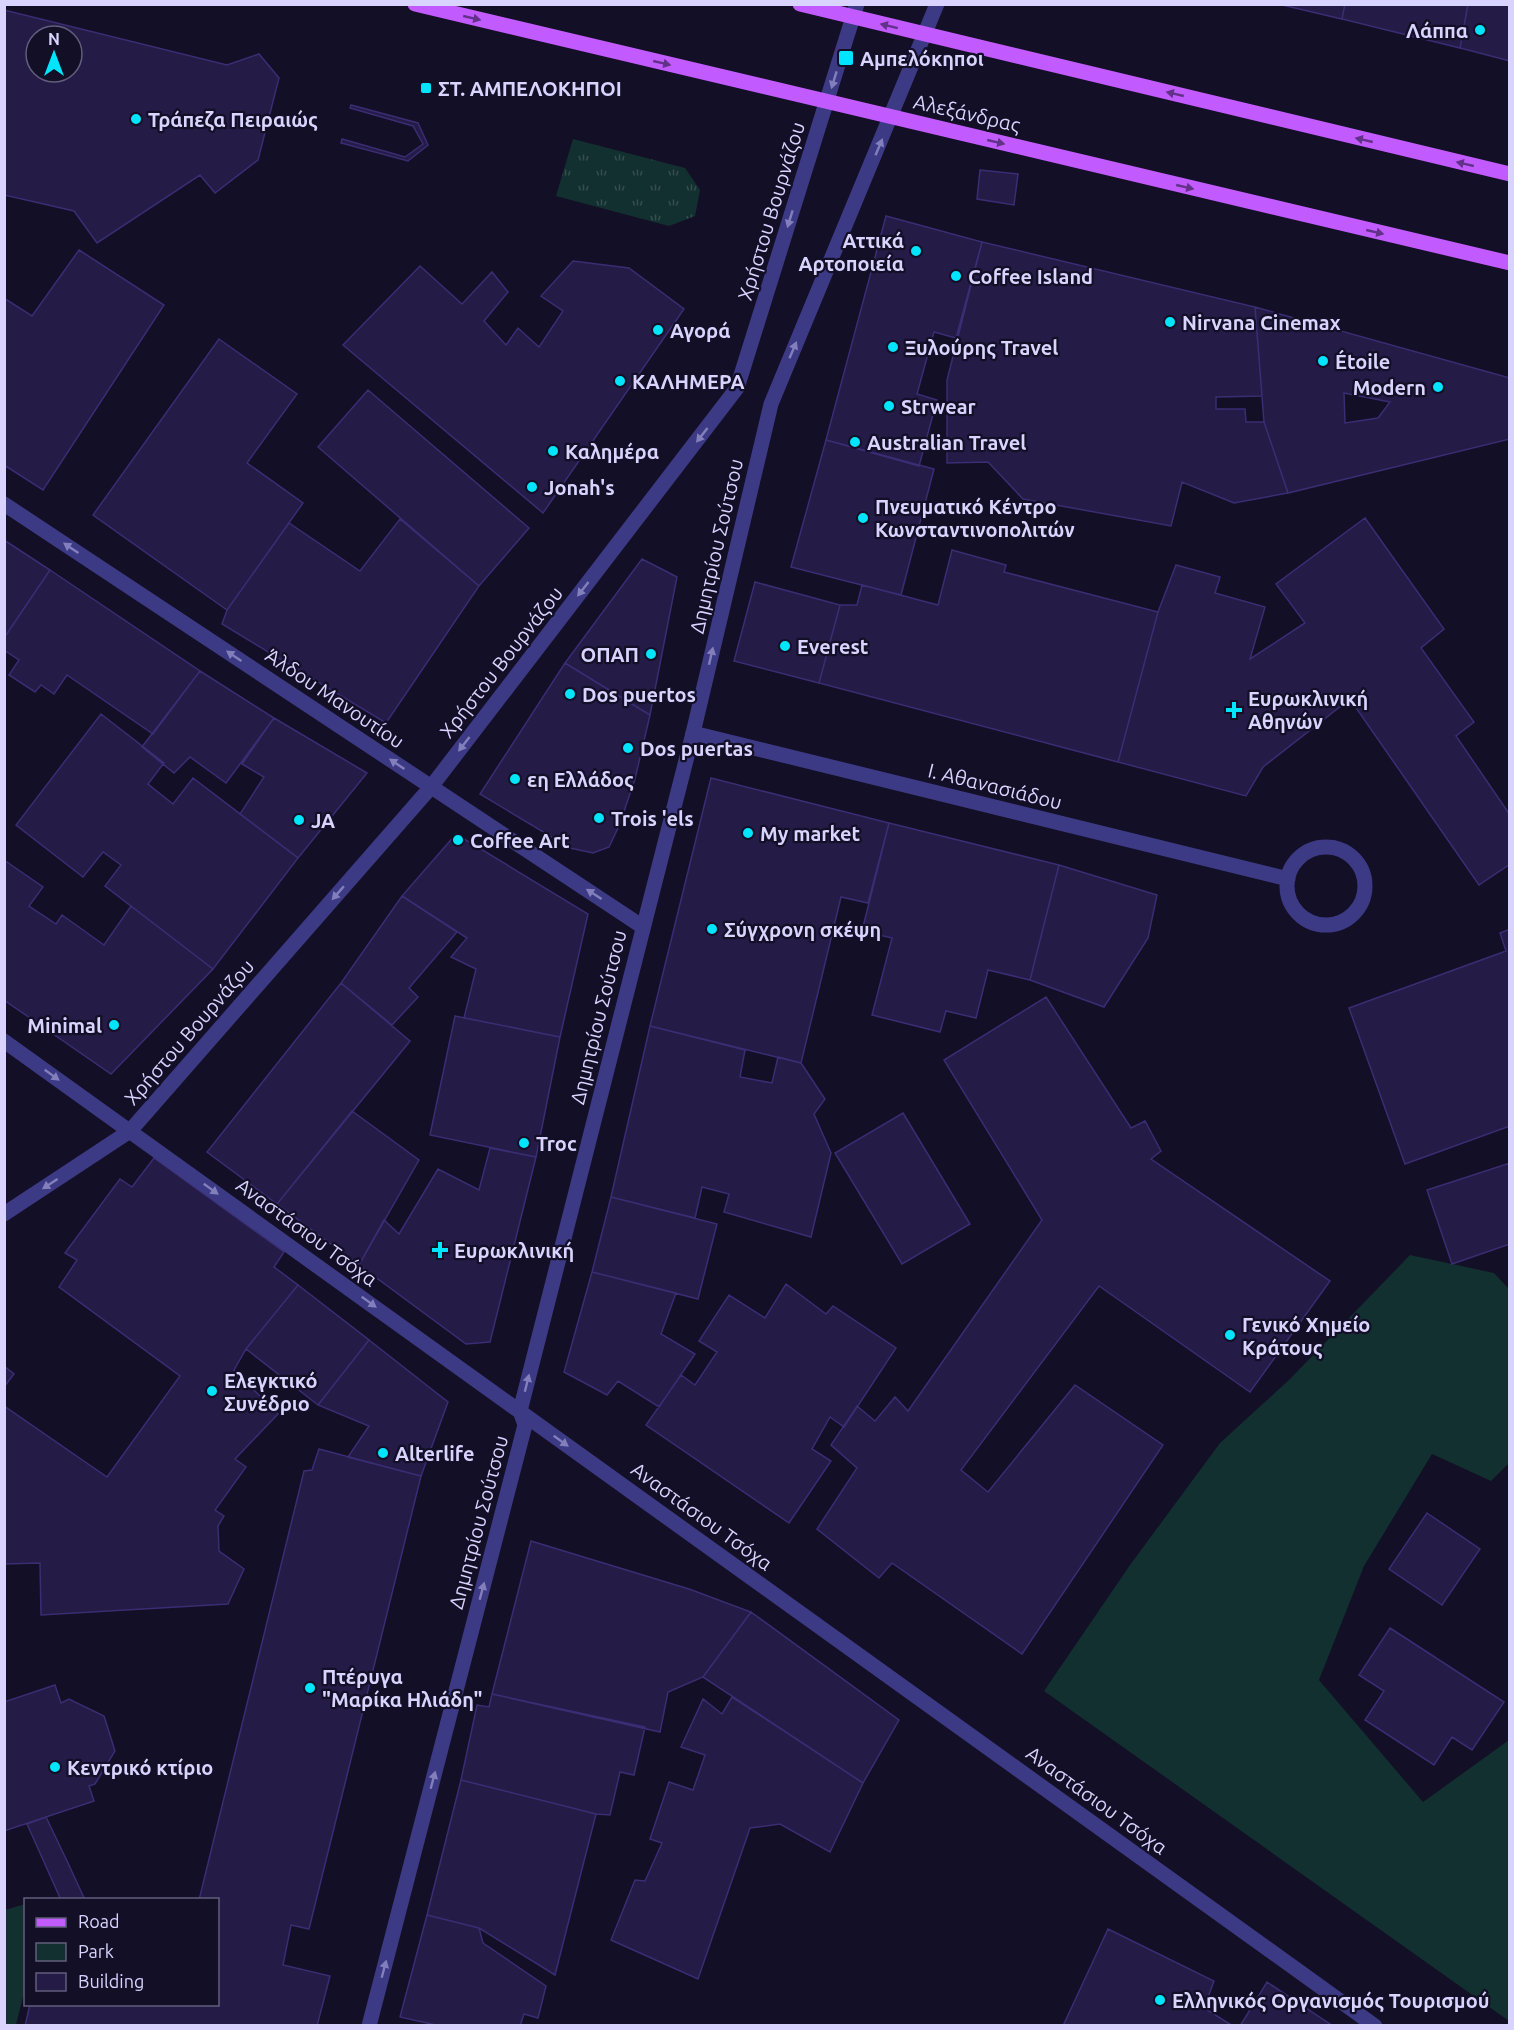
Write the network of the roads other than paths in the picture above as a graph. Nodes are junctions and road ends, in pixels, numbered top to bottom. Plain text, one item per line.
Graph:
1 (415, 4) edge
2 (800, 4) edge
3 (936, 4) edge
4 (855, 11) edge
5 (925, 35) junction
6 (827, 102) junction
7 (891, 117) junction
8 (1509, 174) edge
9 (1509, 263) edge
10 (4, 504) edge
11 (693, 733) junction
12 (431, 787) junction
13 (1288, 879) junction
14 (643, 927) junction
15 (4, 1041) edge
16 (130, 1131) junction
17 (4, 1214) edge
18 (520, 1411) junction
19 (369, 2025) edge
20 (1375, 2025) edge

1 -> 6 main road, Αλεξάνδρας
2 - 4 main road
3 - 5 street, Δημητρίου Σούτσου
5 -> 4 main road
4 -> 6 street, Χρήστου Βουρνάζου
5 - 7 street, Δημητρίου Σούτσου
8 -> 5 main road
6 - 7 main road, Αλεξάνδρας
6 -> 12 street, Χρήστου Βουρνάζου
7 -> 9 main road, Αλεξάνδρας
11 -> 7 street, Δημητρίου Σούτσου
12 -> 10 street, Άλδου Μανουτίου
11 - 13 street, Ι. Αθανασιάδου
11 - 14 street, Δημητρίου Σούτσου
14 -> 12 street, Άλδου Μανουτίου
12 -> 16 street, Χρήστου Βουρνάζου
13 - 13 street
18 -> 14 street, Δημητρίου Σούτσου
15 -> 16 street, Αναστάσιου Τσόχα
16 -> 17 street, Χρήστου Βουρνάζου
16 -> 18 street, Αναστάσιου Τσόχα
19 -> 18 street, Δημητρίου Σούτσου
18 -> 20 street, Αναστάσιου Τσόχα

